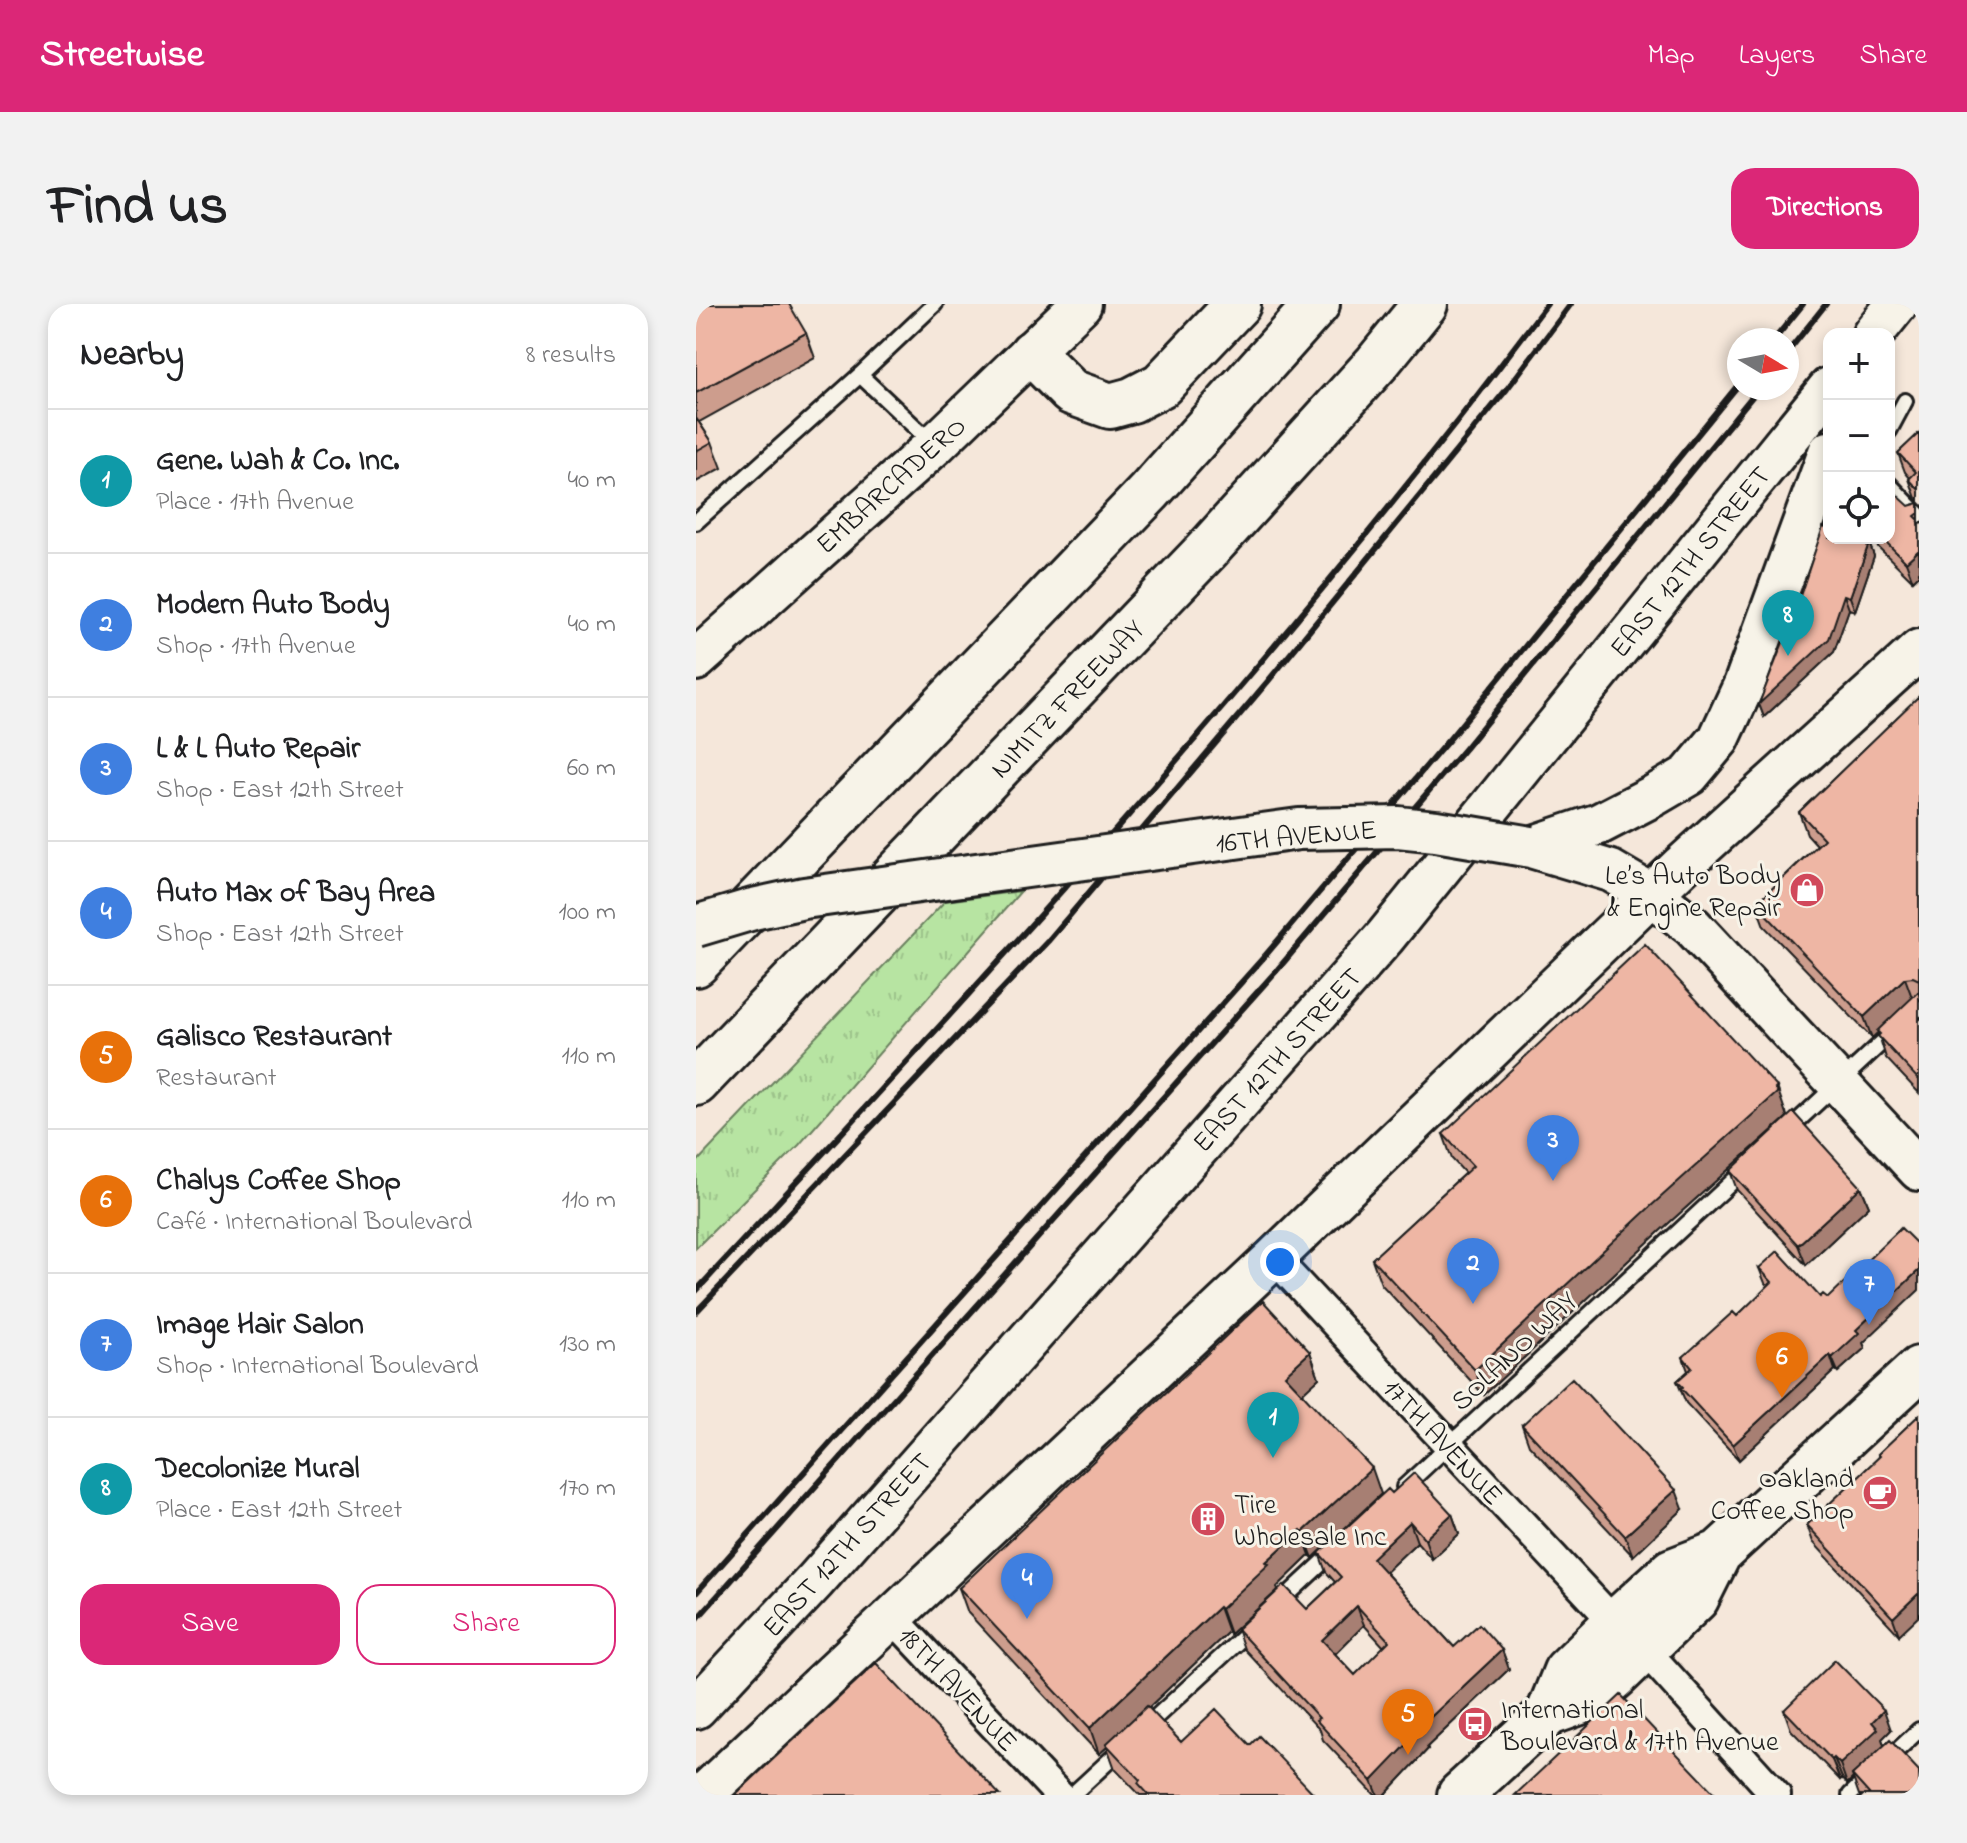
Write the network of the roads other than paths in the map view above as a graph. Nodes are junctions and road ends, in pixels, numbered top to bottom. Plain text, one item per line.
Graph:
1 (935, 304) edge
2 (1081, 304) edge
3 (1238, 304) edge
4 (1317, 304) edge
5 (1425, 304) edge
6 (1032, 353) junction
7 (860, 375) junction
8 (1823, 395) edge
9 (1905, 401) dead end
10 (1895, 420) edge
11 (934, 446) junction
12 (1823, 468) edge
13 (1895, 490) edge
14 (1919, 515) edge
15 (696, 522) edge
16 (1919, 650) edge
17 (696, 660) edge
18 (1554, 844) junction
19 (1652, 895) junction
20 (696, 926) edge
21 (696, 964) edge
22 (1919, 1008) edge
23 (696, 1083) edge
24 (1838, 1084) junction
25 (1772, 1145) edge
26 (1760, 1156) edge
27 (1919, 1170) edge
28 (1274, 1258) junction
29 (1919, 1369) edge
30 (1449, 1446) junction
31 (1392, 1499) edge
32 (1346, 1541) edge
33 (892, 1617) junction
34 (1630, 1636) junction
35 (696, 1708) edge
36 (1919, 1730) edge
37 (703, 1795) edge
38 (1059, 1795) edge
39 (1072, 1795) edge
40 (1460, 1795) edge
41 (1776, 1795) edge
42 (1850, 1795) edge

1 - 7 lane
2 - 6 main road, EMBARCADERO
3 - 6 main road
4 - 21 main road
5 - 23 main road, NIMITZ FREEWAY
6 - 11 main road, EMBARCADERO
7 - 11 lane
7 - 15 lane
8 - 35 main road, EAST 12TH STREET
9 - 10 lane
11 - 17 main road, EMBARCADERO
12 - 18 main road
13 - 14 lane
16 - 19 main road
18 - 19 main road, 16TH AVENUE
18 - 20 main road, 16TH AVENUE, bridge
19 - 24 main road, 16TH AVENUE
19 - 28 main road
22 - 24 lane
24 - 25 lane
24 - 27 main road, 16TH AVENUE
26 - 30 lane, SOLANO WAY
28 - 30 street, 17TH AVENUE
28 - 33 main road
29 - 34 main road
30 - 31 lane, SOLANO WAY
30 - 34 street, 17TH AVENUE
32 - 39 lane
33 - 37 main road
33 - 38 street, 18TH AVENUE
34 - 40 main road
34 - 41 street, 17TH AVENUE
36 - 42 lane

